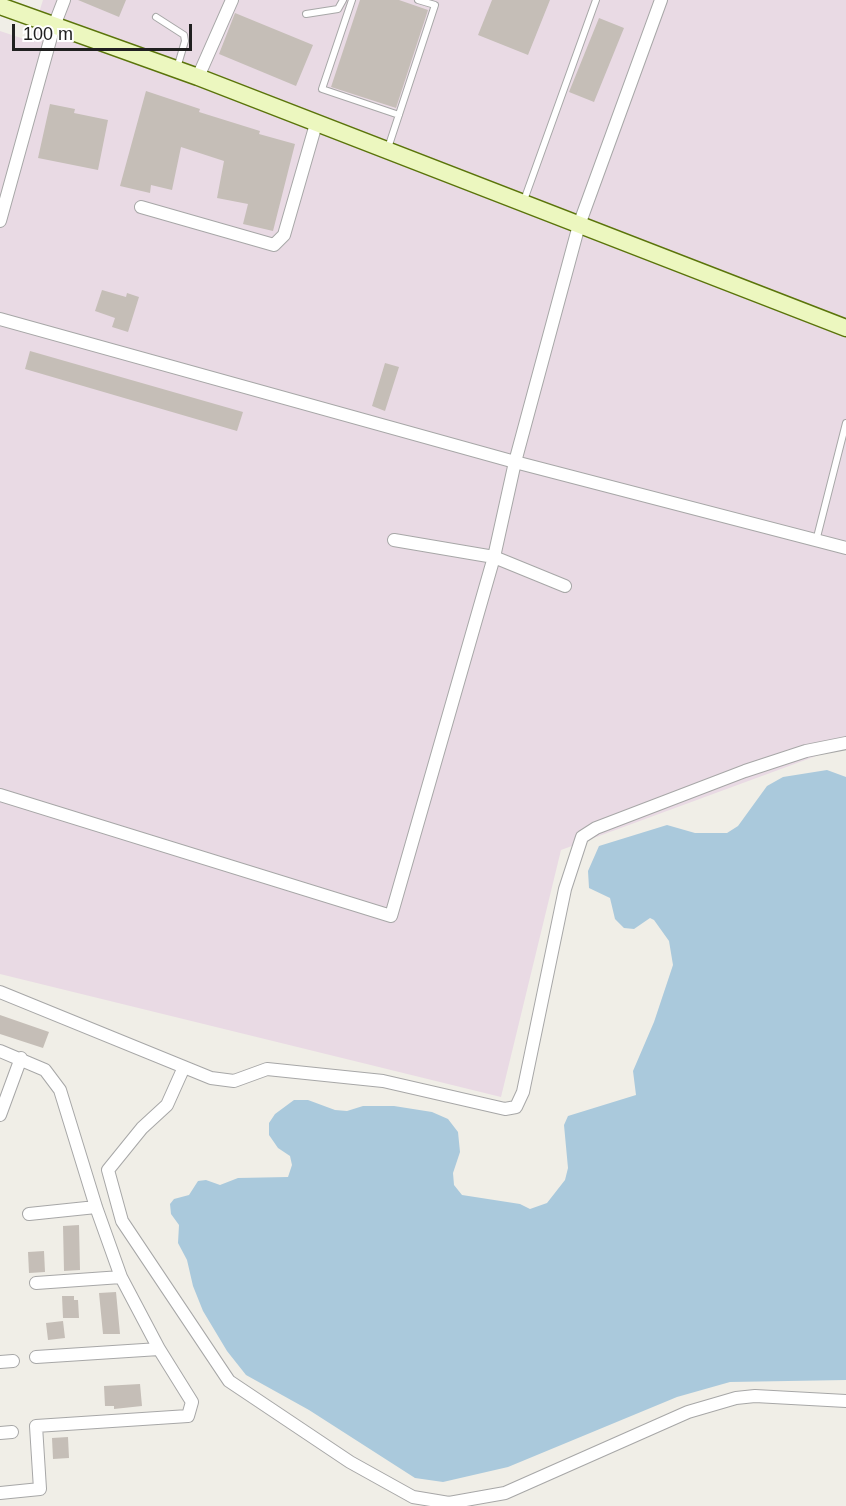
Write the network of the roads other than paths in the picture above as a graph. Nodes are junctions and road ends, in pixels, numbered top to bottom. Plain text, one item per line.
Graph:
1 (64, 0) edge
2 (232, 0) edge
3 (343, 0) edge
4 (352, 0) edge
5 (418, 0) edge
6 (596, 0) edge
7 (661, 0) edge
8 (0, 6) edge
9 (306, 14) dead end
10 (156, 17) dead end
11 (54, 26) junction
12 (176, 69) junction
13 (198, 77) junction
14 (399, 115) junction
15 (316, 124) junction
16 (387, 151) junction
17 (523, 203) junction
18 (141, 207) dead end
19 (0, 221) edge
20 (579, 225) junction
21 (0, 319) edge
22 (846, 328) edge
23 (846, 423) edge
24 (515, 462) junction
25 (394, 540) dead end
26 (816, 541) junction
27 (846, 548) edge
28 (494, 556) junction
29 (565, 586) dead end
30 (846, 742) edge
31 (0, 795) edge
32 (0, 992) edge
33 (0, 1051) edge
34 (21, 1058) junction
35 (184, 1067) junction
36 (0, 1115) edge
37 (96, 1207) junction
38 (29, 1214) dead end
39 (121, 1277) junction
40 (36, 1283) dead end
41 (159, 1349) junction
42 (36, 1357) dead end
43 (846, 1401) edge
44 (0, 1492) edge

1 - 11 street
2 - 13 street
3 - 9 lane
4 - 14 lane
5 - 14 lane
6 - 17 lane
7 - 20 street
8 - 11 street
10 - 12 lane
11 - 12 street
11 - 19 street
12 - 13 street
13 - 15 street
14 - 16 lane
15 - 16 street
15 - 18 street
16 - 17 street
17 - 20 street
20 - 22 street
20 - 24 street
21 - 24 street
23 - 26 lane
24 - 26 street
24 - 28 street
25 - 28 street
26 - 27 street
28 - 29 street
28 - 31 street
30 - 35 street
32 - 35 street
33 - 34 street
34 - 36 street
34 - 37 street
35 - 43 street
37 - 38 street
37 - 39 street
39 - 40 street
39 - 41 street
41 - 42 street
41 - 44 street

